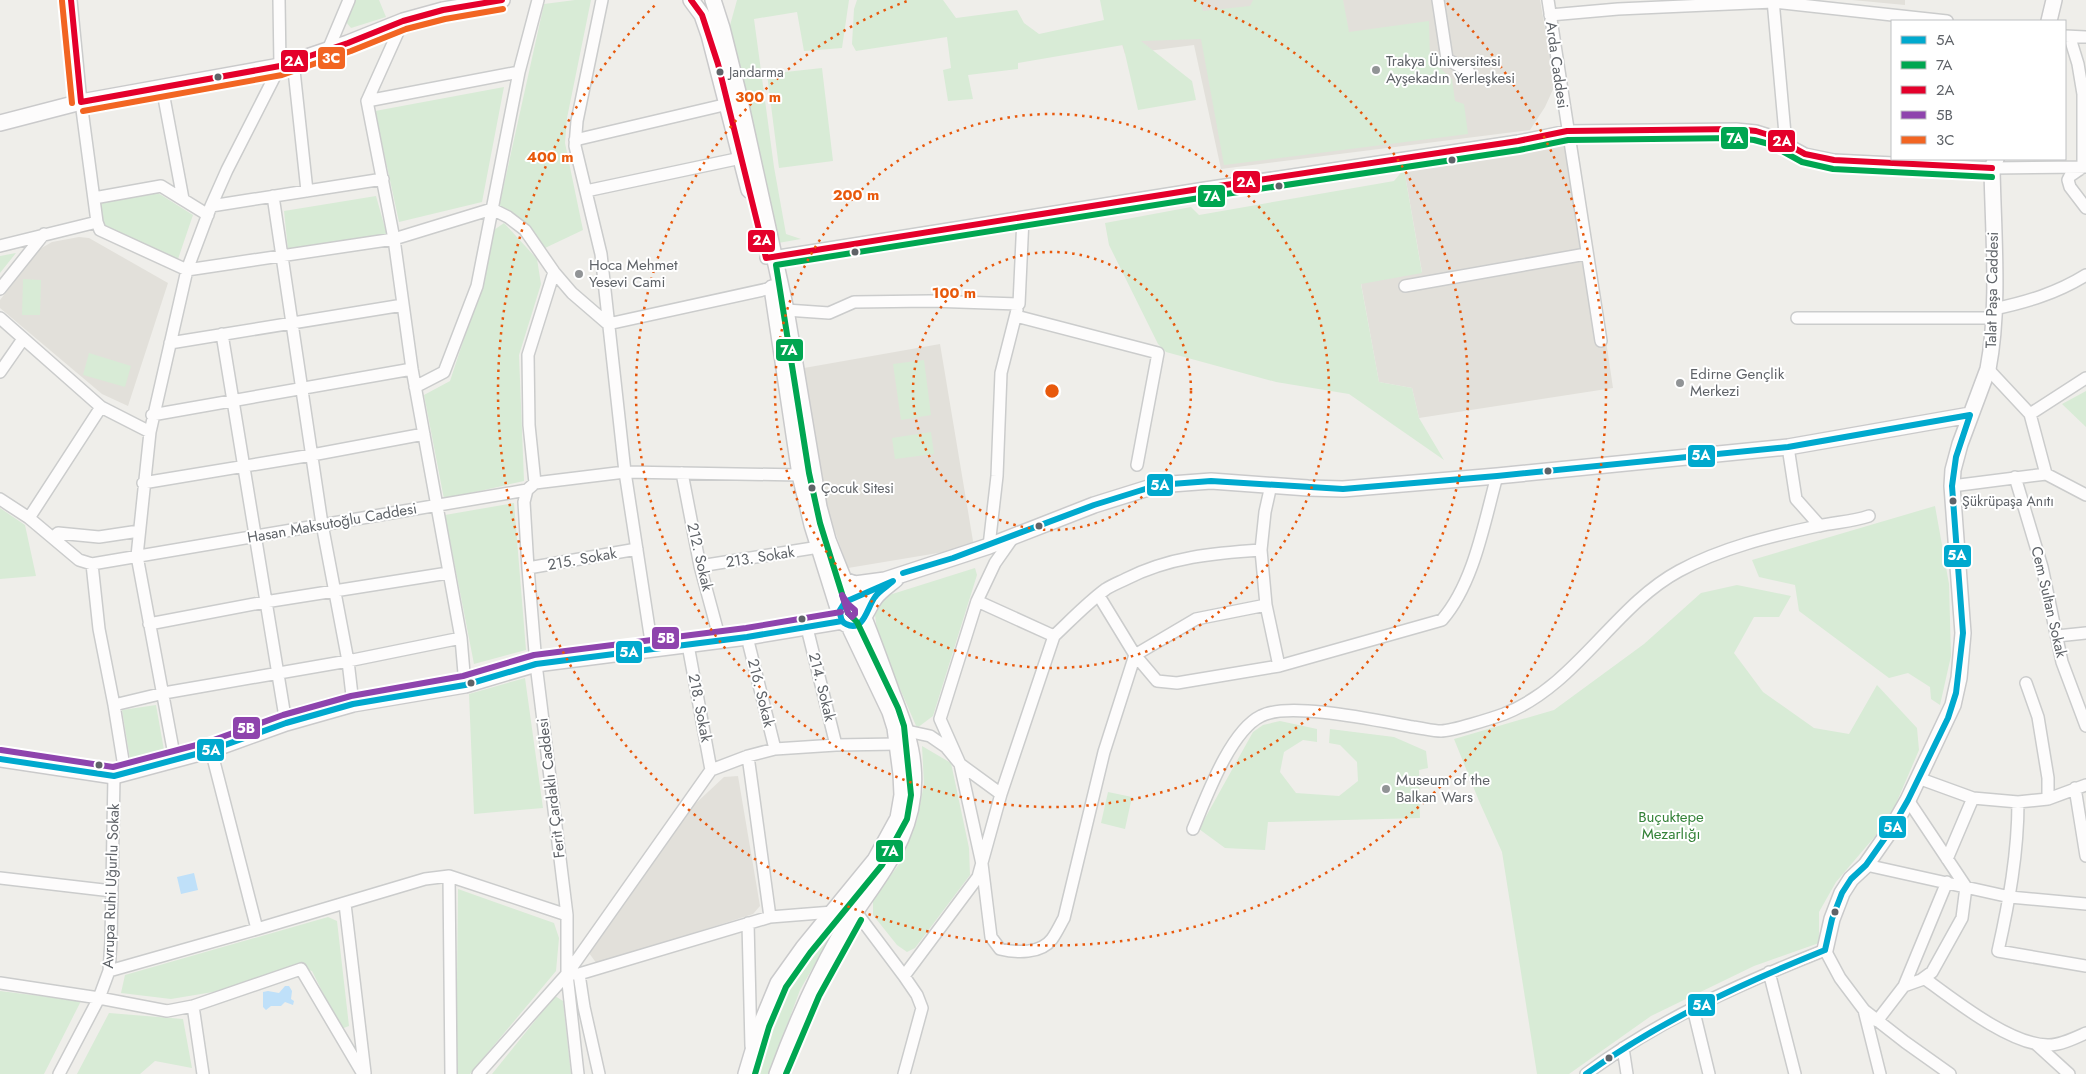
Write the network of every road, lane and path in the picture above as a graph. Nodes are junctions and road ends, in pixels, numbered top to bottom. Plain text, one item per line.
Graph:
1 (70, 0) edge
2 (279, 0) edge
3 (349, 0) edge
4 (502, 0) edge
5 (538, 0) edge
6 (602, 0) edge
7 (691, 0) edge
8 (713, 0) edge
9 (1438, 0) edge
10 (1548, 0) edge
11 (2054, 0) edge
12 (1773, 1) edge
13 (473, 2) edge
14 (1550, 15) junction
15 (1938, 20) edge
16 (2049, 20) edge
17 (403, 21) junction
18 (2067, 37) edge
19 (2086, 37) edge
20 (328, 50) junction
21 (286, 63) junction
22 (518, 72) junction
23 (1469, 72) dead end
24 (162, 86) junction
25 (367, 101) junction
26 (81, 102) junction
27 (728, 104) junction
28 (0, 123) edge
29 (1567, 131) junction
30 (575, 140) junction
31 (1786, 145) junction
32 (741, 158) junction
33 (1994, 163) edge
34 (2084, 167) edge
35 (2043, 168) junction
36 (383, 179) junction
37 (2070, 187) junction
38 (307, 191) junction
39 (586, 191) junction
40 (273, 196) junction
41 (94, 198) junction
42 (183, 200) junction
43 (2086, 208) edge
44 (492, 209) junction
45 (209, 210) junction
46 (1023, 218) junction
47 (97, 222) junction
48 (44, 234) junction
49 (394, 239) junction
50 (0, 246) edge
51 (1586, 254) junction
52 (281, 257) junction
53 (770, 258) junction
54 (187, 270) junction
55 (554, 272) junction
56 (2086, 275) edge
57 (1405, 286) dead end
58 (772, 288) junction
59 (0, 289) edge
60 (1019, 304) junction
61 (403, 305) junction
62 (786, 310) junction
63 (1994, 313) junction
64 (1016, 316) junction
65 (0, 318) edge
66 (1797, 318) dead end
67 (292, 323) junction
68 (608, 324) junction
69 (222, 334) junction
70 (23, 339) junction
71 (1601, 341) dead end
72 (170, 343) junction
73 (412, 369) junction
74 (1988, 369) junction
75 (0, 372) edge
76 (2086, 378) edge
77 (416, 387) junction
78 (301, 388) junction
79 (233, 401) junction
80 (101, 407) junction
81 (2030, 414) junction
82 (152, 415) junction
83 (1970, 415) junction
84 (150, 432) junction
85 (424, 434) junction
86 (1788, 447) junction
87 (312, 455) junction
88 (1137, 465) dead end
89 (243, 466) junction
90 (625, 472) junction
91 (682, 473) junction
92 (2046, 474) junction
93 (800, 475) junction
94 (1496, 476) junction
95 (2015, 477) junction
96 (144, 484) junction
97 (1271, 485) junction
98 (1952, 486) junction
99 (531, 487) junction
100 (2086, 495) edge
101 (0, 499) edge
102 (437, 505) junction
103 (1869, 516) dead end
104 (29, 518) junction
105 (322, 524) junction
106 (1820, 526) junction
107 (139, 531) junction
108 (254, 536) junction
109 (1014, 536) junction
110 (53, 538) junction
111 (989, 546) junction
112 (819, 547) junction
113 (637, 549) junction
114 (1261, 550) junction
115 (137, 556) junction
116 (92, 564) junction
117 (700, 566) junction
118 (528, 568) junction
119 (448, 573) junction
120 (898, 577) junction
121 (844, 580) junction
122 (333, 592) junction
123 (1099, 596) junction
124 (856, 599) junction
125 (977, 601) junction
126 (265, 602) junction
127 (1266, 605) junction
128 (864, 618) junction
129 (843, 620) junction
130 (149, 624) junction
131 (807, 628) junction
132 (2086, 633) edge
133 (1054, 636) junction
134 (2057, 636) junction
135 (747, 637) junction
136 (461, 638) junction
137 (720, 640) junction
138 (688, 645) junction
139 (652, 648) junction
140 (1135, 655) junction
141 (348, 661) junction
142 (536, 664) junction
143 (1279, 666) junction
144 (276, 673) junction
145 (2026, 683) dead end
146 (465, 685) junction
147 (164, 692) junction
148 (353, 704) junction
149 (114, 705) junction
150 (286, 724) junction
151 (2086, 726) edge
152 (906, 731) junction
153 (836, 745) junction
154 (904, 745) junction
155 (775, 749) junction
156 (211, 750) junction
157 (748, 756) junction
158 (0, 759) edge
159 (176, 760) junction
160 (960, 764) junction
161 (712, 770) junction
162 (119, 775) junction
163 (1918, 778) junction
164 (2080, 786) edge
165 (1001, 794) junction
166 (1973, 798) junction
167 (2048, 799) junction
168 (1908, 800) junction
169 (2018, 802) junction
170 (1193, 829) dead end
171 (2086, 856) edge
172 (1948, 859) junction
173 (982, 864) junction
174 (1866, 865) junction
175 (449, 876) junction
176 (0, 878) edge
177 (1947, 882) junction
178 (1966, 887) junction
179 (112, 891) junction
180 (2010, 897) junction
181 (345, 904) junction
182 (2086, 904) edge
183 (833, 912) junction
184 (856, 912) junction
185 (567, 915) junction
186 (770, 917) junction
187 (748, 923) junction
188 (257, 929) junction
189 (1825, 950) junction
190 (2086, 966) edge
191 (109, 971) junction
192 (1769, 972) junction
193 (567, 974) junction
194 (579, 974) junction
195 (904, 976) junction
196 (1924, 978) junction
197 (0, 983) edge
198 (1904, 986) junction
199 (99, 998) junction
200 (193, 1006) junction
201 (1693, 1008) junction
202 (1864, 1010) junction
203 (1877, 1021) junction
204 (2086, 1033) edge
205 (2036, 1044) junction
206 (1623, 1048) junction
207 (752, 1053) junction
208 (59, 1074) edge
209 (203, 1074) edge
210 (364, 1074) edge
211 (451, 1074) edge
212 (478, 1074) edge
213 (578, 1074) edge
214 (600, 1074) edge
215 (746, 1074) edge
216 (777, 1074) edge
217 (904, 1074) edge
218 (1586, 1074) edge
219 (1627, 1074) edge
220 (1709, 1074) edge
221 (1795, 1074) edge
222 (1880, 1074) edge
223 (1950, 1074) edge
224 (2069, 1074) edge

1 - 26 street
2 - 21 street
3 - 20 street
4 - 13 main road
5 - 22 street
6 - 30 street
7 - 27 main road
8 - 53 main road
9 - 23 street
10 - 14 street, Arda Caddesi
11 - 16 main road
12 - 14 street
12 - 15 street
12 - 31 street
13 - 17 main road
14 - 29 street, Arda Caddesi
17 - 20 main road
17 - 25 street
18 - 19 street
18 - 34 street
20 - 21 main road
21 - 24 main road
21 - 38 street
21 - 45 street
22 - 25 street
22 - 44 street
24 - 26 main road
24 - 42 street
25 - 36 street
26 - 28 main road
26 - 41 street
27 - 30 street
27 - 32 main road
29 - 31 street
29 - 46 street
29 - 51 street, Arda Caddesi
30 - 39 street
31 - 33 street
32 - 39 street
32 - 53 main road
33 - 35 street
33 - 63 main road, Talat Paşa Caddesi
34 - 35 street
34 - 37 street
35 - 37 street
36 - 38 street
36 - 49 street
37 - 43 street
38 - 40 street
39 - 68 street
40 - 45 street
40 - 52 street
41 - 42 street
41 - 47 street
42 - 45 street
44 - 49 street
44 - 55 street
44 - 77 street
45 - 54 street
46 - 53 street
46 - 60 street
47 - 48 street
47 - 54 street
48 - 50 street
48 - 59 street
49 - 52 street
49 - 61 street
51 - 57 street
51 - 71 street, Arda Caddesi
52 - 54 street
52 - 67 street
53 - 58 main road
53 - 62 main road
54 - 72 street
55 - 68 street
55 - 99 street
56 - 63 street
58 - 68 street
58 - 93 main road
60 - 62 street
60 - 64 street
61 - 67 street
61 - 73 street
62 - 121 main road
63 - 66 street
63 - 74 main road, Talat Paşa Caddesi
64 - 88 street
64 - 111 street
65 - 70 street
67 - 69 street
67 - 78 street
68 - 90 street
69 - 72 street
69 - 79 street
70 - 75 street
70 - 80 street
72 - 82 street
73 - 77 street
73 - 78 street
74 - 81 street
74 - 83 main road, Talat Paşa Caddesi
76 - 81 street
77 - 85 street
78 - 79 street
78 - 87 street
79 - 82 street
79 - 89 street
80 - 84 street
80 - 104 street
81 - 92 street
82 - 84 street
83 - 86 main road
83 - 98 main road, Talat Paşa Caddesi
84 - 96 street
85 - 87 street
85 - 102 street
86 - 94 main road
86 - 106 street
87 - 89 street
87 - 105 street
89 - 96 street
89 - 108 street
90 - 91 street, Hasan Maksutoğlu Caddesi
90 - 99 street, Hasan Maksutoğlu Caddesi
90 - 113 street
91 - 93 street, Hasan Maksutoğlu Caddesi
91 - 117 street, 212. Sokak
92 - 95 street
92 - 100 street
93 - 112 main road
94 - 97 main road
94 - 143 street
95 - 98 street
95 - 134 street, Cem Sultan Sokak
96 - 107 street
97 - 109 main road
97 - 114 street
98 - 163 main road, Talat Paşa Caddesi
99 - 102 street, Hasan Maksutoğlu Caddesi
99 - 118 street, Ferit Çardaklı Caddesi
101 - 104 street
102 - 105 street, Hasan Maksutoğlu Caddesi
102 - 119 street
103 - 106 street
104 - 110 street
105 - 108 street, Hasan Maksutoğlu Caddesi
105 - 122 street
106 - 170 street
107 - 110 street
107 - 115 street
108 - 115 street, Hasan Maksutoğlu Caddesi
108 - 126 street
109 - 111 main road
109 - 125 street
110 - 116 street
111 - 120 main road
112 - 117 street, 213. Sokak
112 - 129 main road
113 - 118 street, 215. Sokak
113 - 139 street
114 - 123 street
114 - 127 street
115 - 116 street, Hasan Maksutoğlu Caddesi
115 - 130 street
116 - 149 street, Avrupa Ruhi Uğurlu Sokak
117 - 137 street, 212. Sokak
118 - 142 street, Ferit Çardaklı Caddesi
119 - 122 street
119 - 136 street
120 - 121 main road
120 - 124 main road
120 - 128 main road
121 - 124 main road
122 - 126 street
122 - 141 street
123 - 133 street
123 - 140 street
124 - 128 main road
124 - 129 main road
125 - 133 street
125 - 160 street
126 - 130 street
126 - 144 street
127 - 140 street
127 - 143 street
128 - 129 main road
128 - 152 main road
129 - 131 main road
129 - 154 main road
130 - 147 street
131 - 135 main road
131 - 153 street, 214. Sokak
132 - 134 street
133 - 165 street
134 - 151 street, Cem Sultan Sokak
135 - 137 main road
135 - 155 street, 216. Sokak
136 - 141 street
136 - 146 street
137 - 138 main road
138 - 139 main road
138 - 161 street, 218. Sokak
139 - 142 main road
140 - 143 street
140 - 173 street
141 - 144 street
141 - 148 street
142 - 146 main road
142 - 185 street, Ferit Çardaklı Caddesi
144 - 147 street
144 - 150 street
145 - 167 street
146 - 148 main road
147 - 149 street
147 - 159 street
148 - 150 main road
149 - 162 street, Avrupa Ruhi Uğurlu Sokak
150 - 156 main road
152 - 154 main road
152 - 160 street
153 - 154 street
153 - 155 street
154 - 183 main road
154 - 184 main road
155 - 157 street
156 - 159 main road
156 - 188 street
157 - 161 street
157 - 186 street
158 - 162 main road
159 - 162 main road
160 - 165 street
160 - 173 street
161 - 193 street
162 - 179 street, Avrupa Ruhi Uğurlu Sokak
163 - 166 street
163 - 168 main road, Talat Paşa Caddesi
164 - 167 street
164 - 171 street
165 - 173 street
166 - 169 street
166 - 172 street
167 - 169 street
168 - 172 street
168 - 174 main road, Talat Paşa Caddesi
169 - 180 street
172 - 178 street
173 - 195 street
174 - 177 street
174 - 189 main road, Talat Paşa Caddesi
175 - 181 street
175 - 185 street
175 - 211 street
176 - 179 street
177 - 178 street
177 - 198 street
178 - 180 street
178 - 196 street
179 - 191 street, Avrupa Ruhi Uğurlu Sokak
180 - 182 street
180 - 190 street
181 - 188 street
181 - 210 street
183 - 186 street
183 - 207 main road
184 - 195 street
184 - 216 main road
185 - 193 street, Ferit Çardaklı Caddesi
186 - 187 street
187 - 194 street
187 - 207 street
188 - 191 street
189 - 192 street
189 - 202 street
191 - 199 street, Avrupa Ruhi Uğurlu Sokak
192 - 201 street
192 - 221 street
193 - 194 street
193 - 212 street
193 - 213 street, Ferit Çardaklı Caddesi
194 - 214 street
195 - 217 street
196 - 198 street
196 - 205 street
197 - 199 street
198 - 203 street
199 - 200 street
199 - 208 street, Avrupa Ruhi Uğurlu Sokak
200 - 209 street
200 - 210 street
201 - 206 street
201 - 220 street
202 - 203 street
202 - 222 street
203 - 223 street
204 - 205 street
205 - 224 street
206 - 218 street
206 - 219 street
207 - 215 main road

